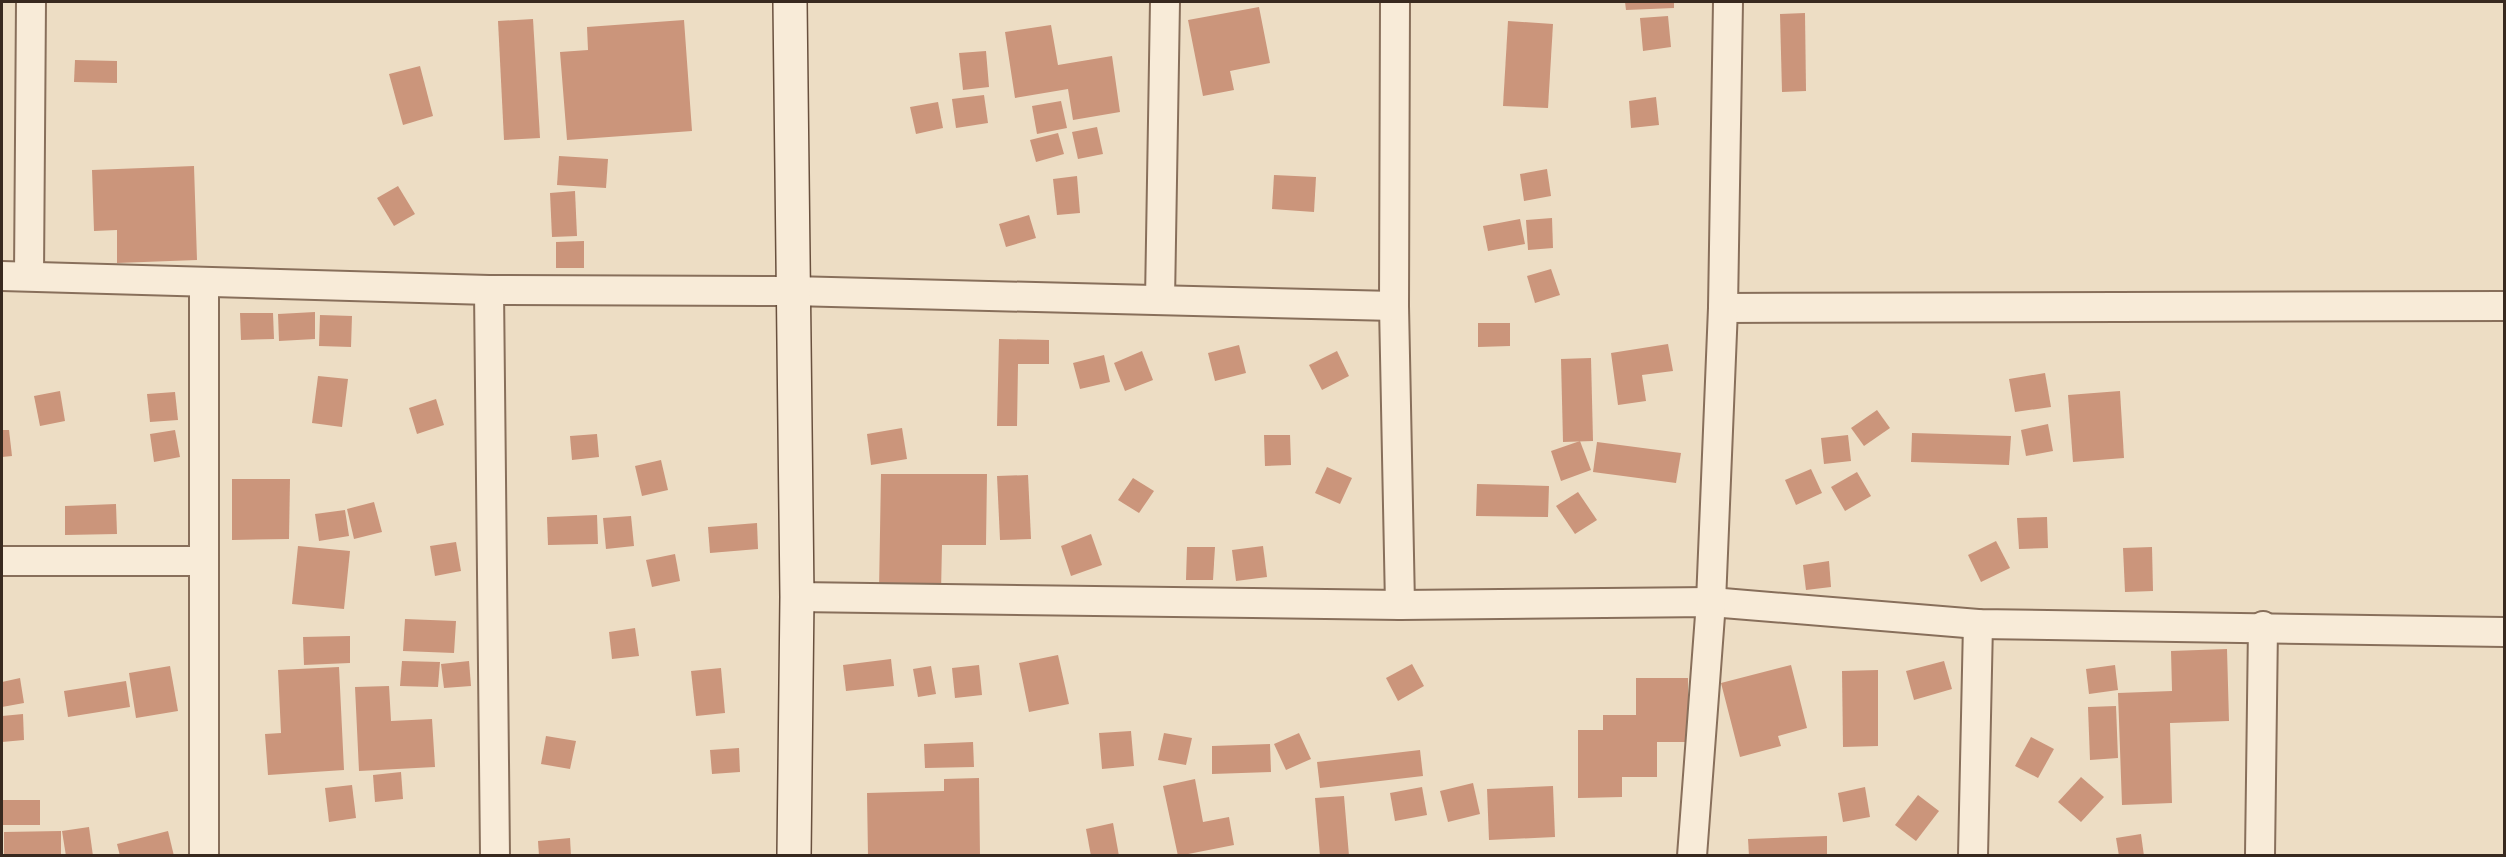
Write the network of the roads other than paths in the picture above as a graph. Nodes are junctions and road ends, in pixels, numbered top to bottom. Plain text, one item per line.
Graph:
1 (30, 2) edge
2 (790, 2) edge
3 (1165, 2) edge
4 (1395, 2) edge
5 (1728, 2) edge
6 (15, 276) edge
7 (204, 283) junction
8 (489, 290) junction
9 (792, 291) junction
10 (1160, 300) junction
11 (1394, 306) junction
12 (2505, 306) edge
13 (1723, 308) junction
14 (2, 561) edge
15 (204, 561) junction
16 (797, 597) junction
17 (1711, 602) junction
18 (1400, 605) junction
19 (1978, 624) junction
20 (2263, 626) junction
21 (2505, 632) edge
22 (204, 855) edge
23 (495, 855) edge
24 (795, 855) edge
25 (1692, 855) edge
26 (1973, 855) edge
27 (2260, 855) edge

1 - 6 street
2 - 9 main road
3 - 10 street
4 - 11 street
5 - 13 street
6 - 7 street
7 - 8 street
7 - 15 street
8 - 9 street
8 - 23 street
9 - 10 street
9 - 16 main road
10 - 11 street
11 - 18 street
12 - 13 street
13 - 17 street
14 - 15 street
15 - 22 street
16 - 18 street
16 - 24 main road
17 - 18 street
17 - 19 street
17 - 25 street
19 - 20 street
19 - 26 street
20 - 21 street
20 - 27 street

